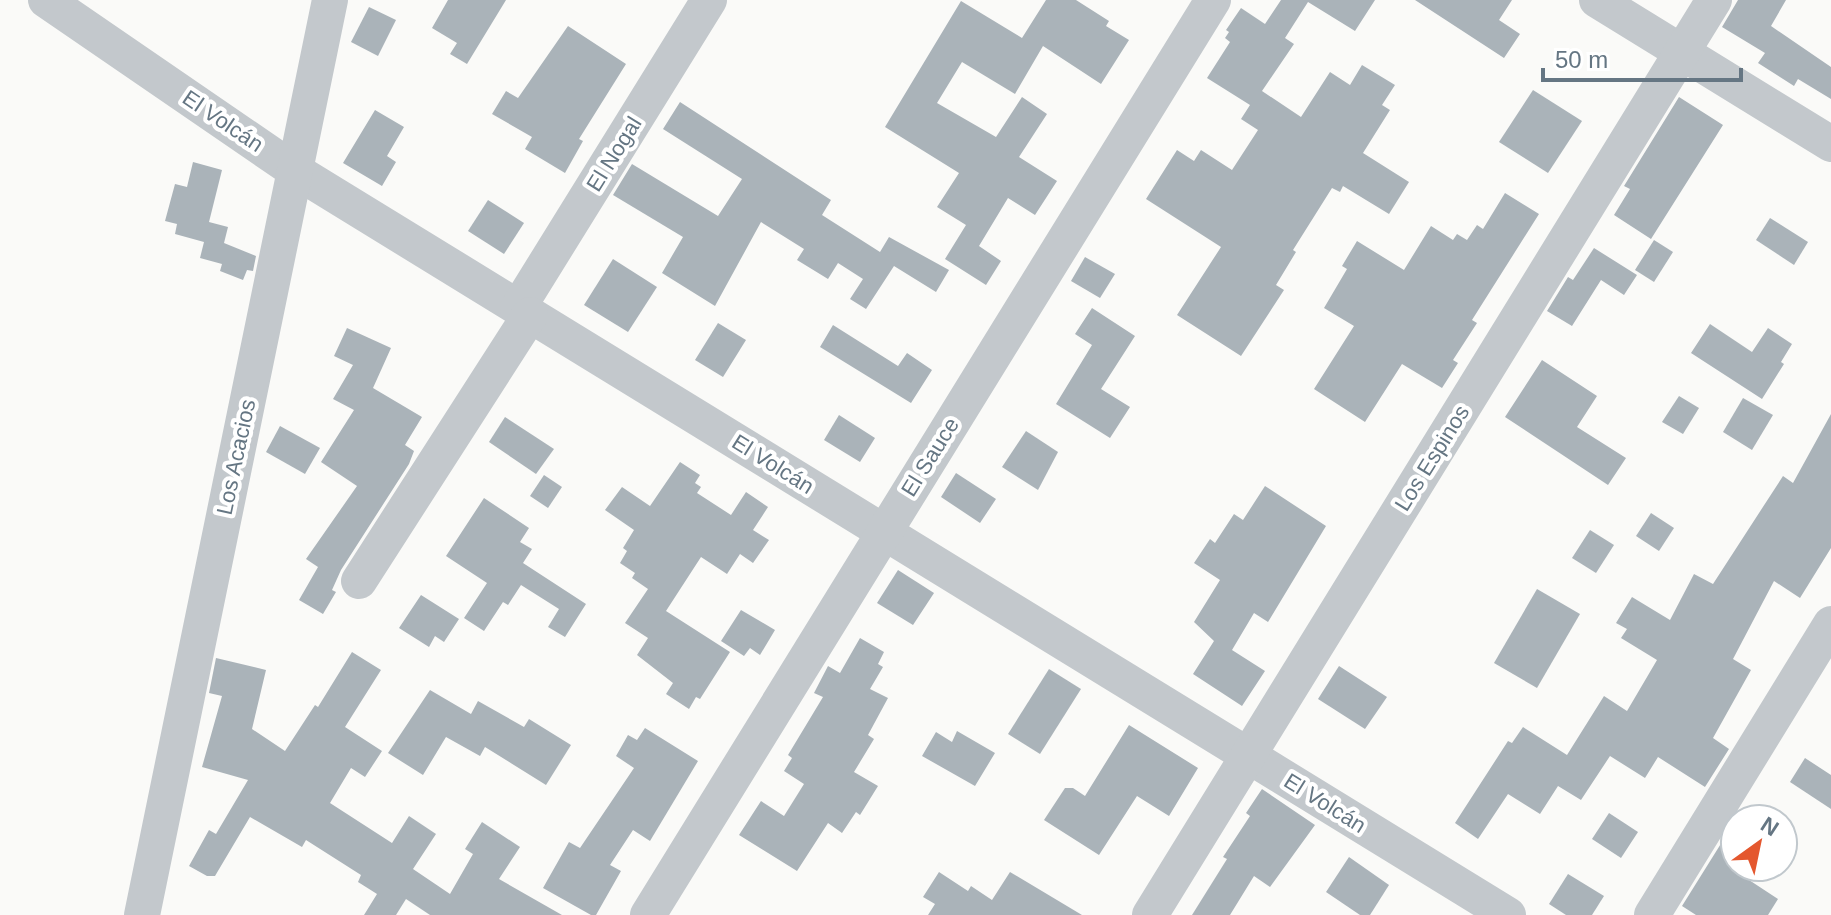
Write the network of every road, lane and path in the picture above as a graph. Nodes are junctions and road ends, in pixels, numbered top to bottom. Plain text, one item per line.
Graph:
1 (46, 0) edge
2 (330, 0) edge
3 (709, 0) edge
4 (1213, 0) edge
5 (1597, 0) edge
6 (1714, 0) edge
7 (1682, 52) junction
8 (1831, 144) edge
9 (294, 170) junction
10 (524, 311) junction
11 (884, 532) junction
12 (359, 581) dead end
13 (1831, 624) edge
14 (1249, 755) junction
15 (142, 915) edge
16 (648, 915) edge
17 (1150, 915) edge
18 (1508, 915) edge
19 (1652, 915) edge

1 - 9 street, El Volcán
2 - 9 street, Los Acacios
3 - 10 street, El Nogal
4 - 11 street, El Sauce
5 - 7 street
6 - 7 street, Los Espinos
7 - 8 street
7 - 14 street, Los Espinos
9 - 10 street, El Volcán
9 - 15 street, Los Acacios
10 - 11 street, El Volcán
10 - 12 street, El Nogal
11 - 14 street, El Volcán
11 - 16 street, El Sauce
13 - 19 street
14 - 17 street, Los Espinos
14 - 18 street, El Volcán

